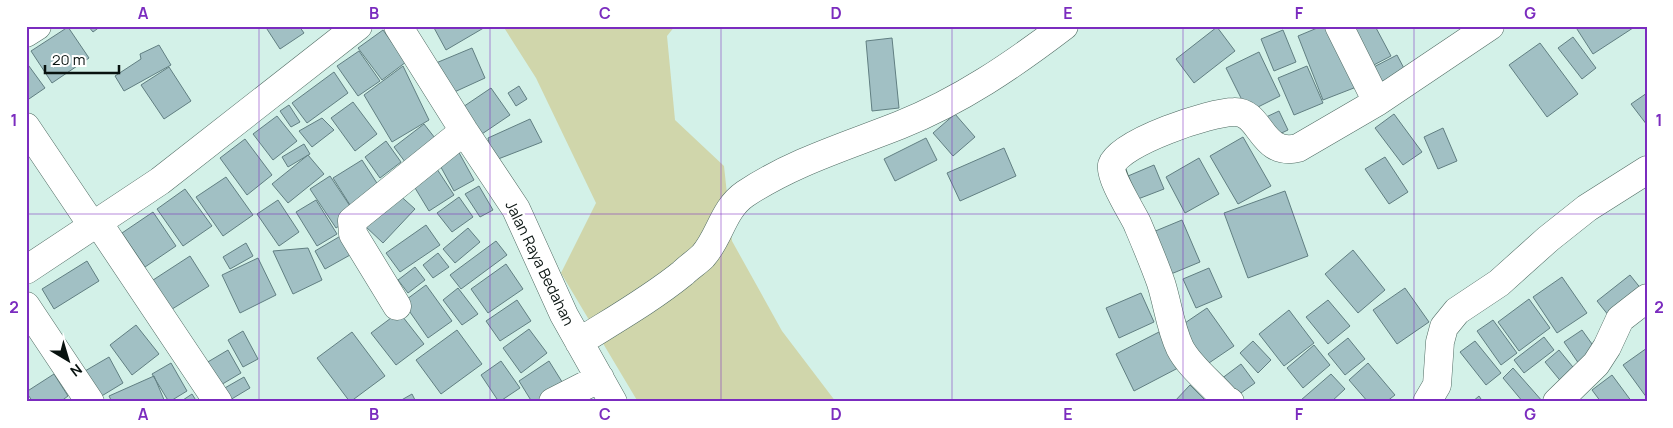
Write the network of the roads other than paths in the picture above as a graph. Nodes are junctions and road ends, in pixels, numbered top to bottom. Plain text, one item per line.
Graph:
1 (37, 26) edge
2 (358, 26) edge
3 (398, 26) edge
4 (1064, 26) edge
5 (1340, 26) edge
6 (1490, 26) edge
7 (26, 33) edge
8 (1377, 102) junction
9 (26, 128) edge
10 (464, 131) junction
11 (1647, 170) edge
12 (95, 223) junction
13 (26, 270) edge
14 (1647, 298) edge
15 (26, 306) edge
16 (397, 306) dead end
17 (579, 342) junction
18 (600, 378) junction
19 (90, 402) edge
20 (218, 402) edge
21 (553, 402) edge
22 (614, 402) edge
23 (1230, 402) edge
24 (1426, 402) edge
25 (1557, 402) edge

1 - 7 street
2 - 12 street
3 - 10 street, Jalan Raya Bedahan
4 - 17 street
5 - 8 street
6 - 8 street
8 - 23 street
9 - 12 street
10 - 16 street
10 - 17 street, Jalan Raya Bedahan
11 - 24 street
12 - 13 street
12 - 20 street
14 - 25 street
15 - 19 street
17 - 18 street, Jalan Raya Bedahan
18 - 21 street
18 - 22 street, Jalan Raya Bedahan

